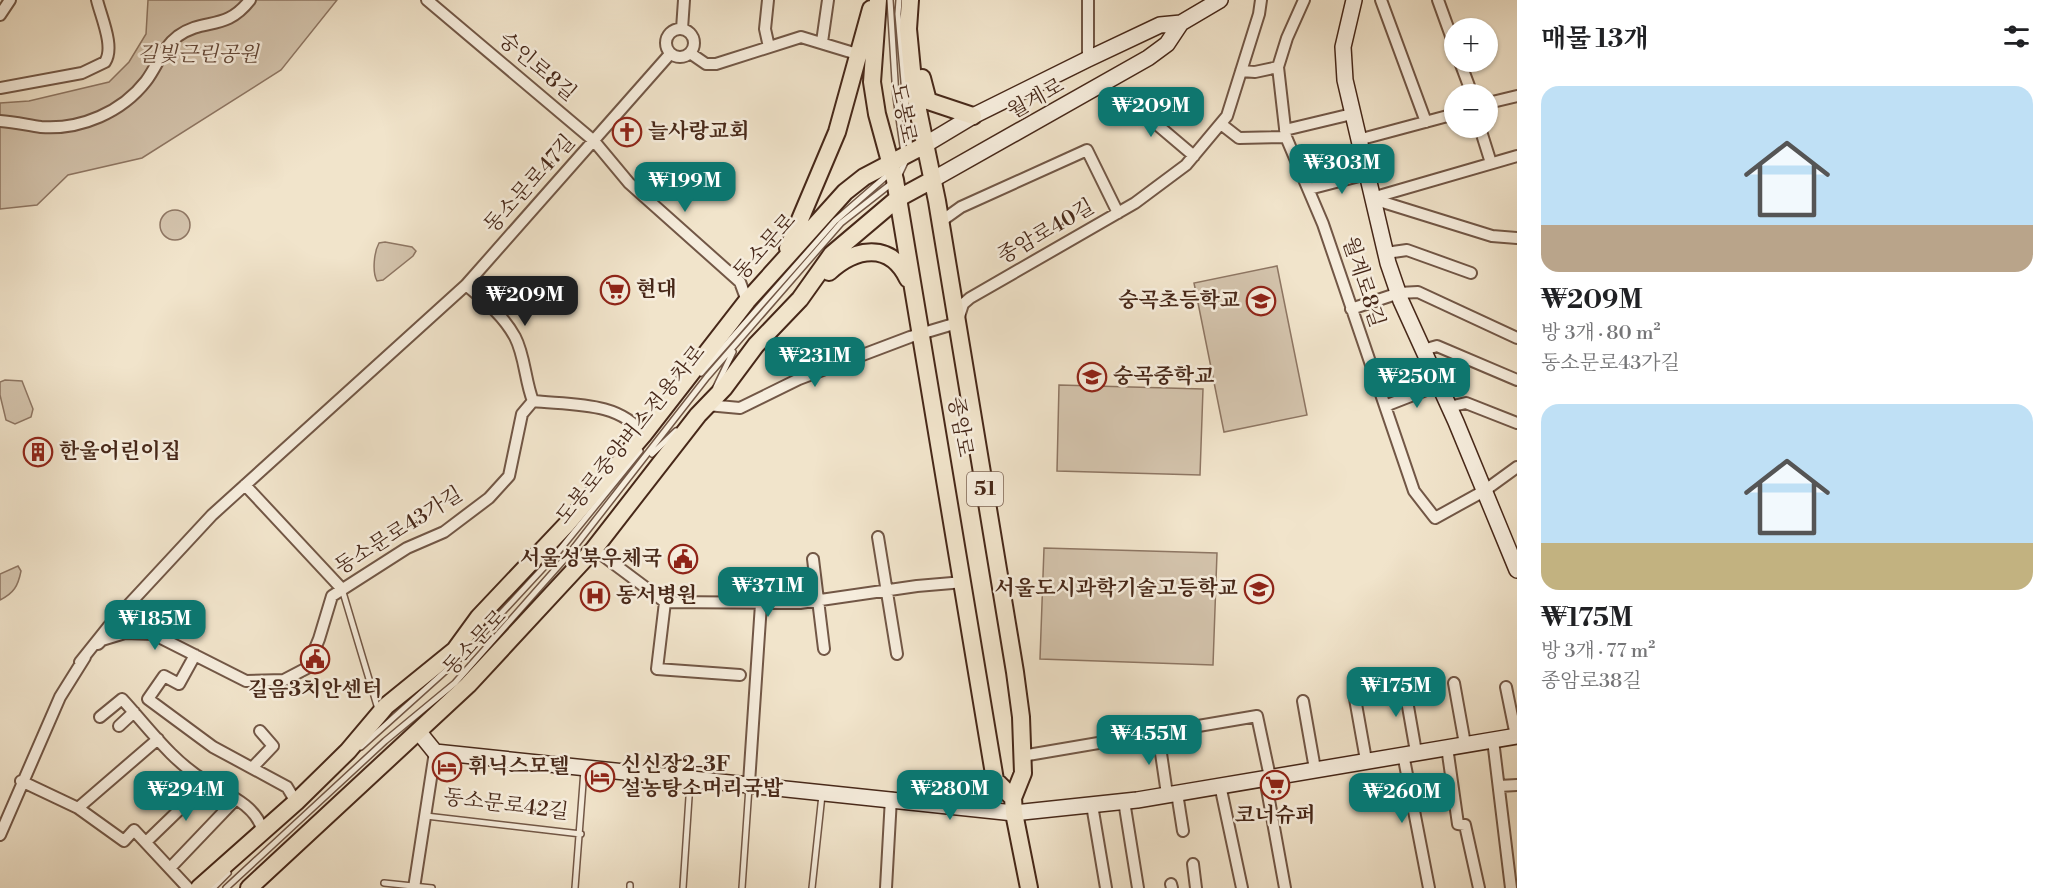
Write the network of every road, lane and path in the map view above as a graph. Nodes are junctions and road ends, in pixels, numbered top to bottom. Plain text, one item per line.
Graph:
1 (10, 0) edge
2 (97, 0) edge
3 (250, 0) edge
4 (427, 0) edge
5 (684, 0) edge
6 (768, 0) edge
7 (828, 0) edge
8 (876, 0) edge
9 (890, 0) edge
10 (899, 0) edge
11 (911, 0) edge
12 (1088, 0) edge
13 (1220, 0) edge
14 (1261, 0) edge
15 (1304, 0) edge
16 (1354, 0) edge
17 (1381, 0) edge
18 (1438, 0) edge
19 (0, 15) edge
20 (1445, 18) edge
21 (1181, 22) junction
22 (682, 28) junction
23 (822, 42) junction
24 (769, 47) junction
25 (690, 53) junction
26 (670, 54) junction
27 (857, 54) junction
28 (1088, 59) junction
29 (1278, 66) junction
30 (1241, 71) junction
31 (0, 88) edge
32 (1517, 96) edge
33 (1130, 98) dead end
34 (1498, 101) edge
35 (1352, 114) junction
36 (973, 116) junction
37 (1444, 117) edge
38 (0, 121) edge
39 (1426, 122) junction
40 (1221, 124) junction
41 (1286, 133) junction
42 (1483, 138) edge
43 (1358, 140) junction
44 (594, 141) junction
45 (1194, 156) junction
46 (1517, 156) edge
47 (901, 162) junction
48 (1491, 163) junction
49 (1366, 174) junction
50 (932, 180) junction
51 (1309, 189) junction
52 (1372, 198) junction
53 (897, 199) junction
54 (1118, 213) junction
55 (939, 222) junction
56 (1517, 238) edge
57 (1386, 253) junction
58 (781, 263) junction
59 (1471, 273) dead end
60 (466, 285) junction
61 (911, 287) junction
62 (1398, 293) junction
63 (800, 299) junction
64 (747, 301) junction
65 (1351, 309) junction
66 (957, 323) junction
67 (921, 334) junction
68 (1517, 338) edge
69 (736, 345) junction
70 (1423, 350) junction
71 (1517, 380) edge
72 (1439, 385) junction
73 (533, 401) junction
74 (1385, 406) junction
75 (1449, 407) junction
76 (702, 410) junction
77 (1517, 423) edge
78 (643, 435) junction
79 (1517, 467) edge
80 (636, 470) junction
81 (245, 485) junction
82 (1484, 491) junction
83 (878, 537) dead end
84 (594, 549) junction
85 (813, 559) dead end
86 (1517, 570) edge
87 (964, 582) junction
88 (342, 589) junction
89 (886, 592) junction
90 (817, 601) junction
91 (665, 602) junction
92 (761, 604) junction
93 (824, 649) dead end
94 (897, 654) dead end
95 (195, 655) junction
96 (80, 662) junction
97 (740, 675) dead end
98 (1403, 678) dead end
99 (1454, 683) dead end
100 (1506, 687) dead end
101 (1354, 693) dead end
102 (1303, 701) dead end
103 (134, 712) junction
104 (380, 714) junction
105 (100, 717) dead end
106 (119, 726) dead end
107 (260, 731) dead end
108 (418, 731) junction
109 (1158, 733) junction
110 (1516, 736) edge
111 (158, 739) junction
112 (1493, 740) junction
113 (1465, 744) junction
114 (1448, 747) junction
115 (435, 752) junction
116 (1410, 753) junction
117 (1022, 756) junction
118 (1366, 760) junction
119 (252, 768) junction
120 (584, 768) junction
121 (1314, 769) junction
122 (691, 777) junction
123 (1267, 777) junction
124 (21, 781) junction
125 (207, 783) junction
126 (749, 783) junction
127 (1220, 785) junction
128 (1517, 785) edge
129 (1499, 786) junction
130 (823, 791) junction
131 (1172, 794) junction
132 (891, 798) junction
133 (236, 799) junction
134 (1124, 801) junction
135 (296, 802) junction
136 (1014, 805) junction
137 (1092, 805) junction
138 (78, 808) junction
139 (426, 816) junction
140 (262, 829) junction
141 (1183, 831) dead end
142 (580, 834) junction
143 (0, 835) edge
144 (146, 842) junction
145 (1512, 854) edge
146 (1193, 864) dead end
147 (171, 867) junction
148 (384, 883) dead end
149 (414, 887) edge
150 (188, 888) edge
151 (199, 888) edge
152 (213, 888) edge
153 (226, 888) edge
154 (249, 888) edge
155 (432, 888) edge
156 (575, 888) edge
157 (683, 888) edge
158 (742, 888) edge
159 (812, 888) edge
160 (886, 888) edge
161 (1029, 888) edge
162 (1106, 888) edge
163 (1138, 888) edge
164 (1196, 888) edge
165 (1242, 888) edge
166 (1285, 888) edge
167 (1429, 888) edge
168 (1479, 888) edge
169 (1511, 888) edge

1 - 19 street
2 - 31 street
3 - 38 street
4 - 44 street, 숭인로8길
5 - 22 street
6 - 24 street
7 - 23 street
8 - 27 main road
8 - 47 main road, 도봉로 / 51
9 - 47 lane
10 - 47 lane
11 - 36 main road
11 - 47 main road, 도봉로 / 51
12 - 28 street
13 - 21 street, 월계로
14 - 30 street, 종암로40길
15 - 29 street, 월계로8길
16 - 35 street
17 - 39 street
18 - 20 street
21 - 28 street, 월계로
21 - 50 street, 월계로
22 - 25 street
22 - 26 street
23 - 24 street
23 - 27 street
24 - 25 street
25 - 26 street
26 - 44 street
27 - 58 main road
28 - 36 street, 월계로
29 - 30 street
29 - 41 street, 월계로8길
30 - 40 street, 종암로40길
32 - 34 street
33 - 45 street
35 - 41 street
35 - 43 street
36 - 47 street, 월계로
37 - 39 street
39 - 43 street
40 - 41 street
40 - 45 street, 종암로40길
41 - 51 street, 월계로8길
42 - 48 street
43 - 49 street
44 - 60 street, 동소문로47길
44 - 64 street, 동소문로47길
45 - 54 street, 종암로40길
46 - 48 street
47 - 50 main road, 도봉로 / 51
47 - 53 main road, 도봉로 / 51
47 - 58 main road, 동소문로
47 - 69 lane
47 - 152 lane, 도봉로중앙버스전용차로
48 - 52 street
49 - 51 street
49 - 52 street
50 - 53 main road, 동소문로
50 - 55 main road, 종암로 / 51
51 - 65 street, 월계로8길
52 - 56 street
52 - 57 street
53 - 61 main road, 종암로 / 51
53 - 63 main road, 동소문로
54 - 55 street
54 - 66 street, 종암로40길
55 - 66 main road, 종암로 / 51
57 - 59 street
57 - 62 street
58 - 64 main road, 동소문로
60 - 73 street
60 - 81 street, 동소문로47길
61 - 63 main road
61 - 67 main road, 종암로 / 51
62 - 65 street
62 - 68 street
62 - 70 street
63 - 76 main road, 동소문로
64 - 78 main road, 동소문로
65 - 74 street, 월계로8길
66 - 67 street
66 - 117 main road, 종암로 / 51
67 - 76 street
67 - 87 main road, 종암로 / 51
69 - 76 lane
69 - 80 lane
70 - 71 street
70 - 72 street
72 - 74 street
72 - 75 street
73 - 78 street
73 - 88 street, 동소문로43가길
74 - 82 street, 월계로8길
75 - 77 street
75 - 82 street
76 - 80 lane
76 - 84 main road, 동소문로
78 - 104 main road, 동소문로
79 - 82 street
80 - 153 lane, 도봉로중앙버스전용차로
81 - 88 street
81 - 96 street, 동소문로47길
82 - 86 street
83 - 89 street
84 - 91 street
84 - 108 main road, 동소문로
85 - 90 street
87 - 89 street
87 - 136 main road, 종암로 / 51
88 - 95 street, 동소문로43가길
88 - 104 lane
89 - 90 street
89 - 94 street
90 - 92 street
90 - 93 street
91 - 92 street
91 - 97 street
92 - 126 street
95 - 96 street
95 - 119 street
96 - 124 street
98 - 116 street
99 - 113 street
100 - 110 street
101 - 118 street
102 - 121 street
103 - 105 street
103 - 106 street
103 - 111 street
104 - 135 main road, 동소문로
107 - 119 street
108 - 115 street
108 - 154 main road, 동소문로
109 - 117 street
109 - 123 street
109 - 131 street
110 - 112 street
111 - 125 street
111 - 138 street
112 - 113 street
112 - 129 street
113 - 114 street
114 - 116 street
114 - 168 street
115 - 120 street
115 - 139 street, 동소문로42길
116 - 118 street
116 - 167 street
117 - 136 main road, 종암로 / 51
118 - 121 street
119 - 135 street
120 - 122 street
120 - 142 lane
121 - 123 street
122 - 126 street
122 - 157 lane
123 - 127 street
123 - 166 street
124 - 138 street
124 - 143 street
125 - 133 street
125 - 144 street
126 - 130 street
126 - 158 lane
127 - 131 street
127 - 165 street
128 - 129 street
129 - 145 street
130 - 132 street
130 - 159 lane
131 - 134 street
131 - 141 street
132 - 136 street
132 - 160 street
133 - 140 street
133 - 147 street
134 - 137 street
134 - 163 street
135 - 140 main road, 동소문로
136 - 137 street
136 - 161 main road, 종암로 / 51
137 - 162 street
138 - 144 street
139 - 142 lane, 동소문로42길
139 - 149 street, 동소문로42길
140 - 151 main road, 동소문로
142 - 156 lane
144 - 147 street
145 - 169 street
146 - 164 street
147 - 150 street
148 - 149 lane
149 - 155 lane

